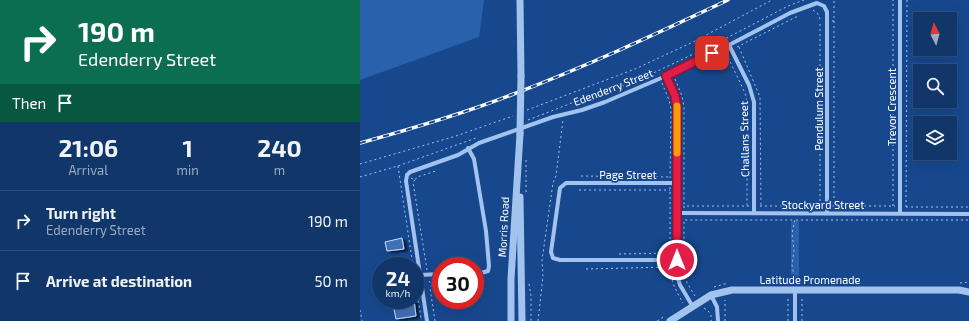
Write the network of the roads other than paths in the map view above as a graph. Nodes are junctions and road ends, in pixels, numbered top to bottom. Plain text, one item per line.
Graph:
1 (521, 0) edge
2 (900, 0) edge
3 (824, 6) joint
4 (730, 45) junction
5 (666, 76) junction
6 (520, 134) junction
7 (468, 148) junction
8 (677, 183) junction
9 (677, 213) junction
10 (754, 213) junction
11 (827, 213) junction
12 (900, 213) junction
13 (969, 214) edge
14 (417, 257) edge
15 (677, 260) junction
16 (484, 272) edge
17 (969, 287) edge
18 (795, 290) junction
19 (959, 290) junction
20 (969, 292) edge
21 (713, 298) junction
22 (424, 301) edge
23 (693, 306) junction
24 (427, 321) edge
25 (511, 321) edge
26 (522, 321) edge
27 (670, 321) edge
28 (718, 321) edge
29 (795, 321) edge

1 - 6 street, Morris Road, bridge
2 - 12 street, Trevor Crescent
3 - 4 street, Edenderry Street
3 - 11 street, Pendulum Street
4 - 5 street, Edenderry Street
4 - 10 street, Challans Street
5 - 7 street, Edenderry Street
5 - 8 street
6 - 25 street, Morris Road
6 - 26 street, Morris Road
7 - 14 street, Edenderry Street
7 - 16 street
8 - 9 street
8 - 15 street, Page Street
9 - 10 street, Stockyard Street
9 - 15 street
10 - 11 street, Stockyard Street
11 - 12 street, Stockyard Street
12 - 13 street, Stockyard Street
15 - 23 street
17 - 19 street, Latitude Promenade
18 - 19 street, Latitude Promenade
18 - 21 street, Latitude Promenade
18 - 29 street
19 - 20 street, Latitude Promenade
21 - 23 street, Latitude Promenade
21 - 28 street
22 - 24 street
23 - 27 street, Latitude Promenade

